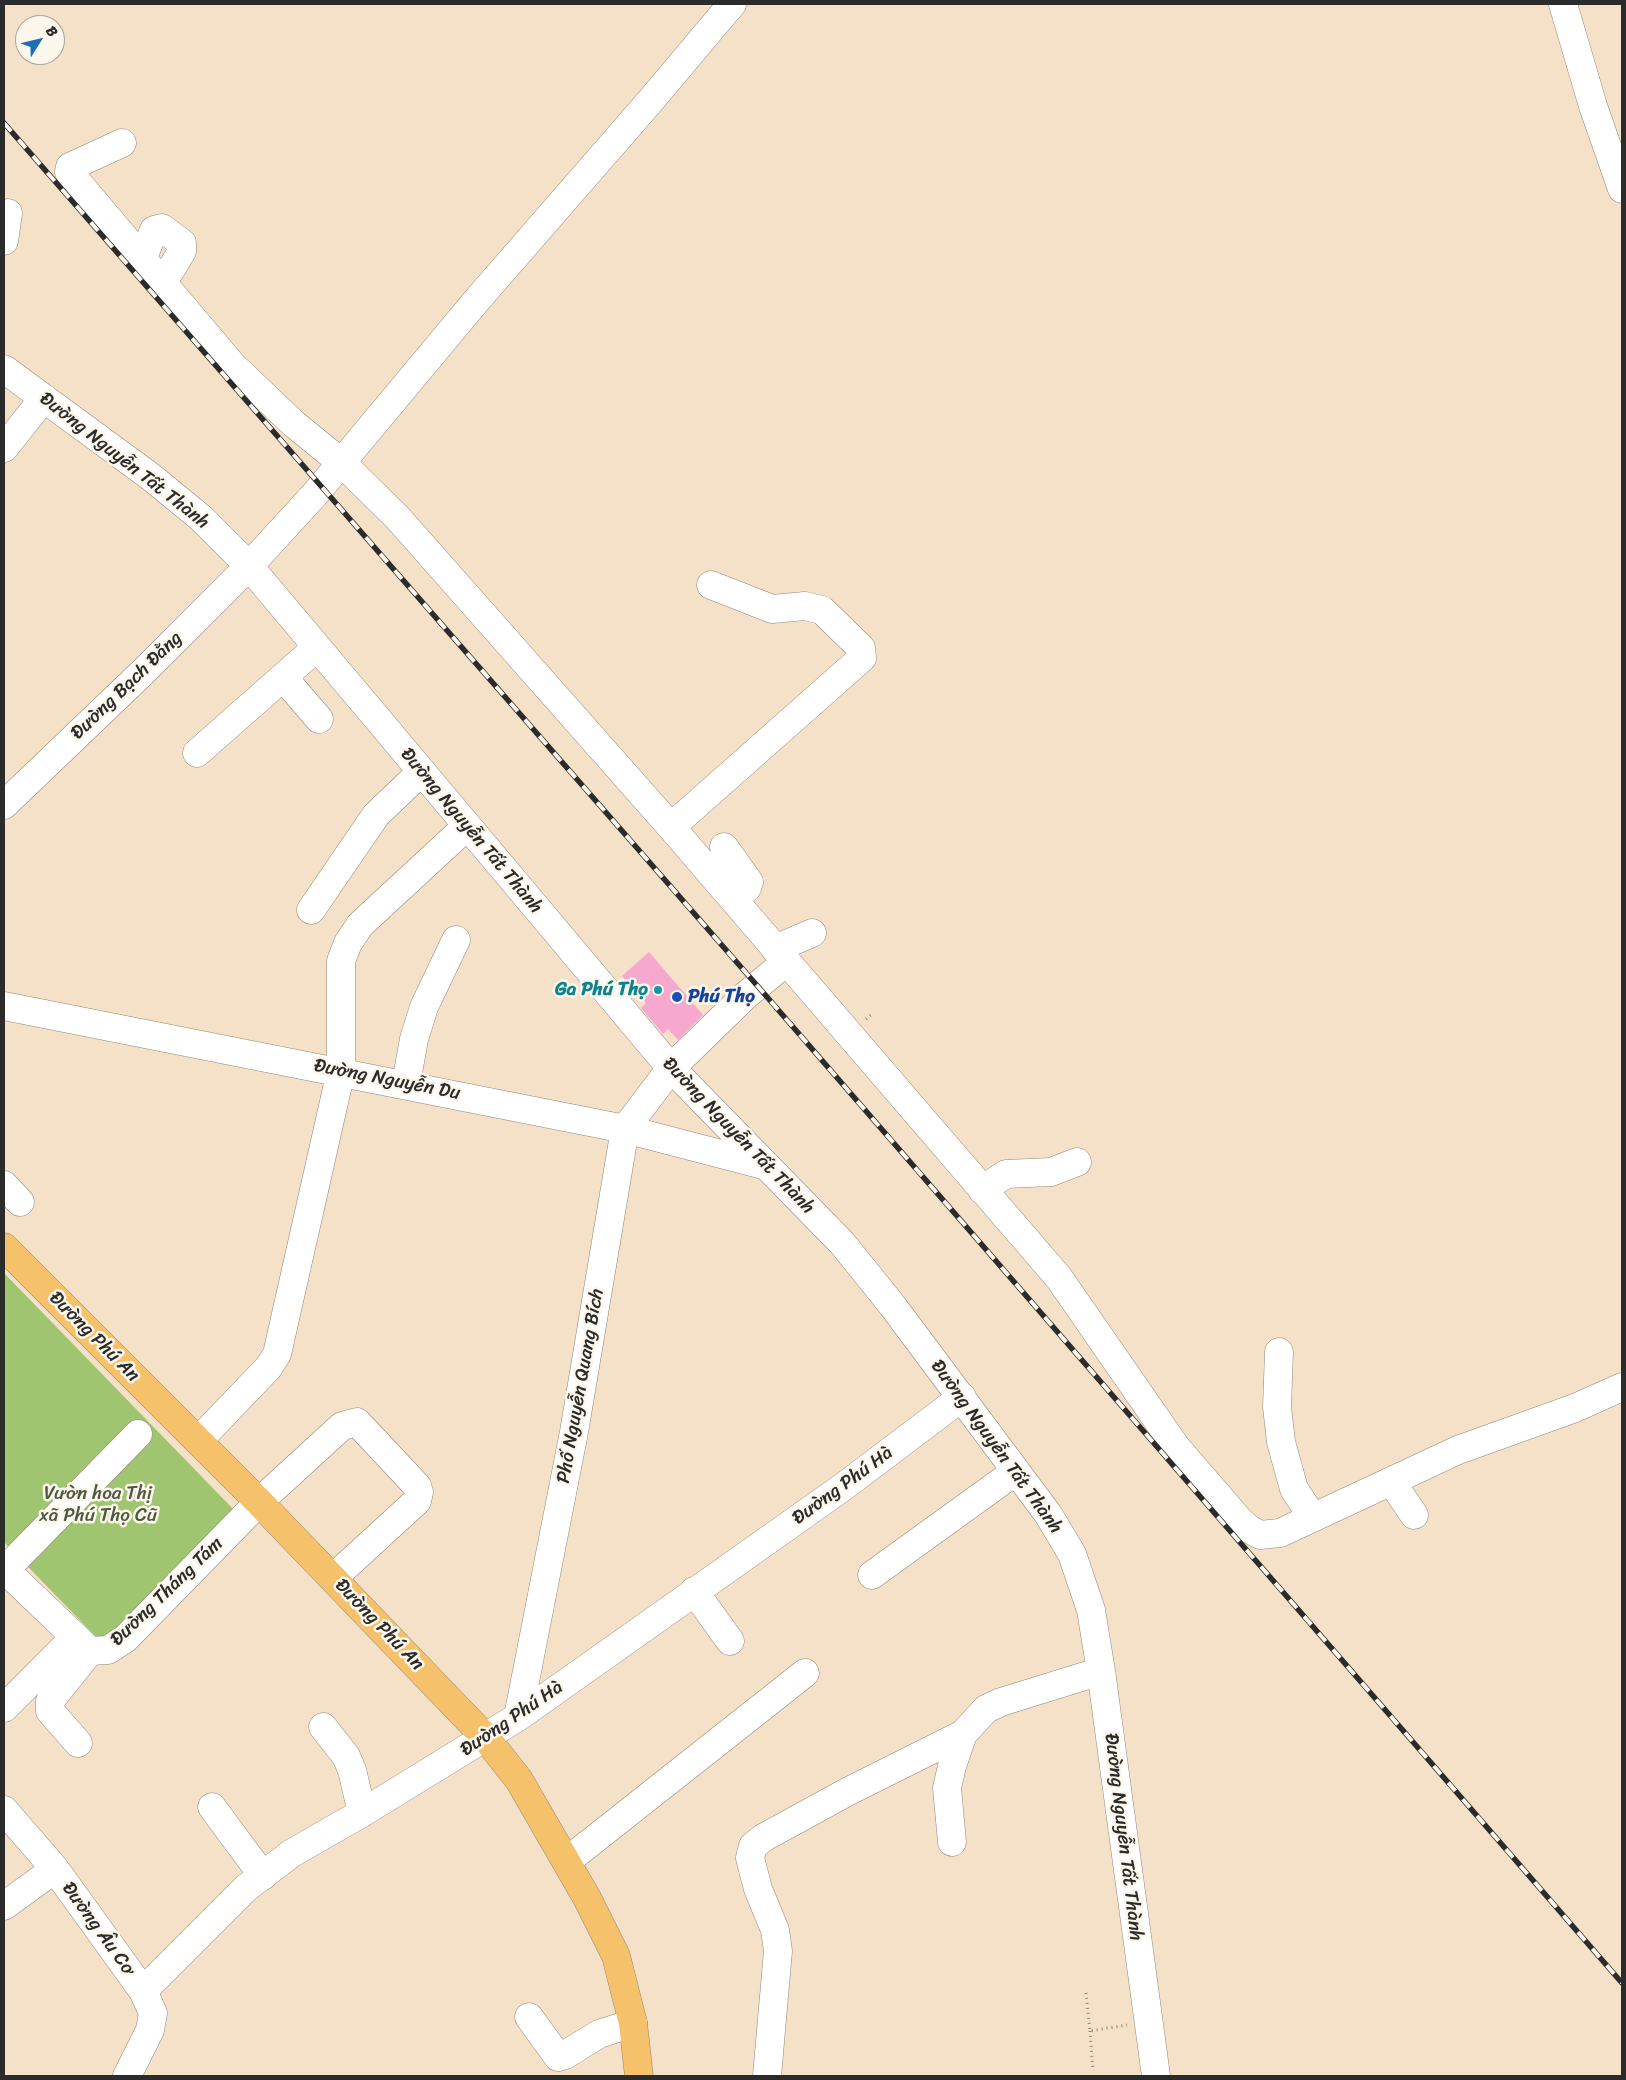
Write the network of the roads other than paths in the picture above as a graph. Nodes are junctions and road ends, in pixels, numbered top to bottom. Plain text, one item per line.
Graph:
1 (732, 4) edge
2 (1563, 4) edge
3 (122, 142) dead end
4 (1622, 189) edge
5 (8, 213) dead end
6 (4, 241) edge
7 (142, 260) junction
8 (170, 270) dead end
9 (4, 370) edge
10 (44, 398) junction
11 (4, 448) edge
12 (342, 463) junction
13 (249, 566) junction
14 (712, 585) dead end
15 (316, 648) junction
16 (283, 677) junction
17 (319, 719) dead end
18 (197, 754) dead end
19 (421, 772) junction
20 (4, 805) edge
21 (467, 826) junction
22 (671, 827) junction
23 (724, 847) dead end
24 (732, 898) junction
25 (311, 910) dead end
26 (812, 933) dead end
27 (456, 940) dead end
28 (781, 956) junction
29 (4, 1006) edge
30 (671, 1068) junction
31 (341, 1071) junction
32 (406, 1084) junction
33 (625, 1129) junction
34 (1077, 1162) dead end
35 (768, 1167) junction
36 (982, 1190) junction
37 (4, 1247) edge
38 (1278, 1352) dead end
39 (1622, 1388) edge
40 (962, 1397) junction
41 (138, 1434) dead end
42 (198, 1441) junction
43 (1016, 1471) junction
44 (1392, 1481) junction
45 (259, 1502) junction
46 (1414, 1515) dead end
47 (1313, 1518) junction
48 (4, 1570) edge
49 (872, 1575) dead end
50 (333, 1578) junction
51 (694, 1591) junction
52 (730, 1641) dead end
53 (83, 1644) junction
54 (1101, 1671) junction
55 (806, 1673) dead end
56 (4, 1708) edge
57 (518, 1717) junction
58 (322, 1727) dead end
59 (963, 1734) junction
60 (486, 1738) junction
61 (78, 1743) dead end
62 (212, 1807) dead end
63 (4, 1810) edge
64 (362, 1813) junction
65 (952, 1842) dead end
66 (566, 1861) junction
67 (55, 1869) junction
68 (263, 1876) junction
69 (4, 1906) edge
70 (143, 1991) junction
71 (529, 2017) dead end
72 (633, 2023) junction
73 (136, 2072) edge
74 (639, 2076) edge
75 (768, 2076) edge
76 (1156, 2076) edge

1 - 12 street, Đường Bạch Đằng
2 - 4 street
3 - 7 street
5 - 6 street
7 - 8 street
7 - 12 street
9 - 10 street, Đường Nguyễn Tất Thành
10 - 11 street
10 - 13 street, Đường Nguyễn Tất Thành
12 - 13 street, Đường Bạch Đằng
12 - 22 street
13 - 15 street, Đường Nguyễn Tất Thành
13 - 20 street, Đường Bạch Đằng
14 - 22 street
15 - 16 street
15 - 19 street, Đường Nguyễn Tất Thành
16 - 17 street
16 - 18 street
19 - 21 street, Đường Nguyễn Tất Thành
19 - 25 street
21 - 30 street, Đường Nguyễn Tất Thành
21 - 31 street
22 - 24 street
23 - 24 street
24 - 28 street
26 - 28 street, Phố Nguyễn Quang Bích
27 - 32 street
28 - 30 street, Phố Nguyễn Quang Bích
28 - 36 street
29 - 31 street, Đường Nguyễn Du
30 - 33 street, Phố Nguyễn Quang Bích
30 - 35 street, Đường Nguyễn Tất Thành
31 - 32 street, Đường Nguyễn Du
31 - 42 street
32 - 33 street, Đường Nguyễn Du
33 - 35 street, Đường Nguyễn Du
33 - 57 street, Phố Nguyễn Quang Bích
34 - 36 street
35 - 40 street, Đường Nguyễn Tất Thành
36 - 47 street
37 - 42 main road, Đường Phú An
38 - 47 street
39 - 44 street
40 - 43 street, Đường Nguyễn Tất Thành
40 - 51 street, Đường Phú Hà
41 - 48 street
42 - 45 main road, Đường Phú An
43 - 49 street
43 - 54 street, Đường Nguyễn Tất Thành
44 - 46 street
44 - 47 street
45 - 50 main road, Đường Phú An
45 - 50 street, Đường Tháng Tám
45 - 53 street, Đường Tháng Tám
48 - 53 street
50 - 60 main road, Đường Phú An
51 - 52 street
51 - 57 street, Đường Phú Hà
53 - 56 street
53 - 61 street
54 - 59 street
54 - 76 street, Đường Nguyễn Tất Thành
55 - 66 street
57 - 60 street, Đường Phú Hà
58 - 64 street
59 - 65 street
59 - 75 street
60 - 64 street, Đường Phú Hà
60 - 66 main road, Đường Phú An
62 - 68 street
63 - 67 street
64 - 68 street, Đường Phú Hà
66 - 72 main road, Đường Phú An
67 - 69 street, Đường Âu Cơ
67 - 70 street, Đường Âu Cơ
68 - 70 street, Đường Phú Hà
70 - 73 street
71 - 72 street
72 - 74 main road, Đường Phú An

